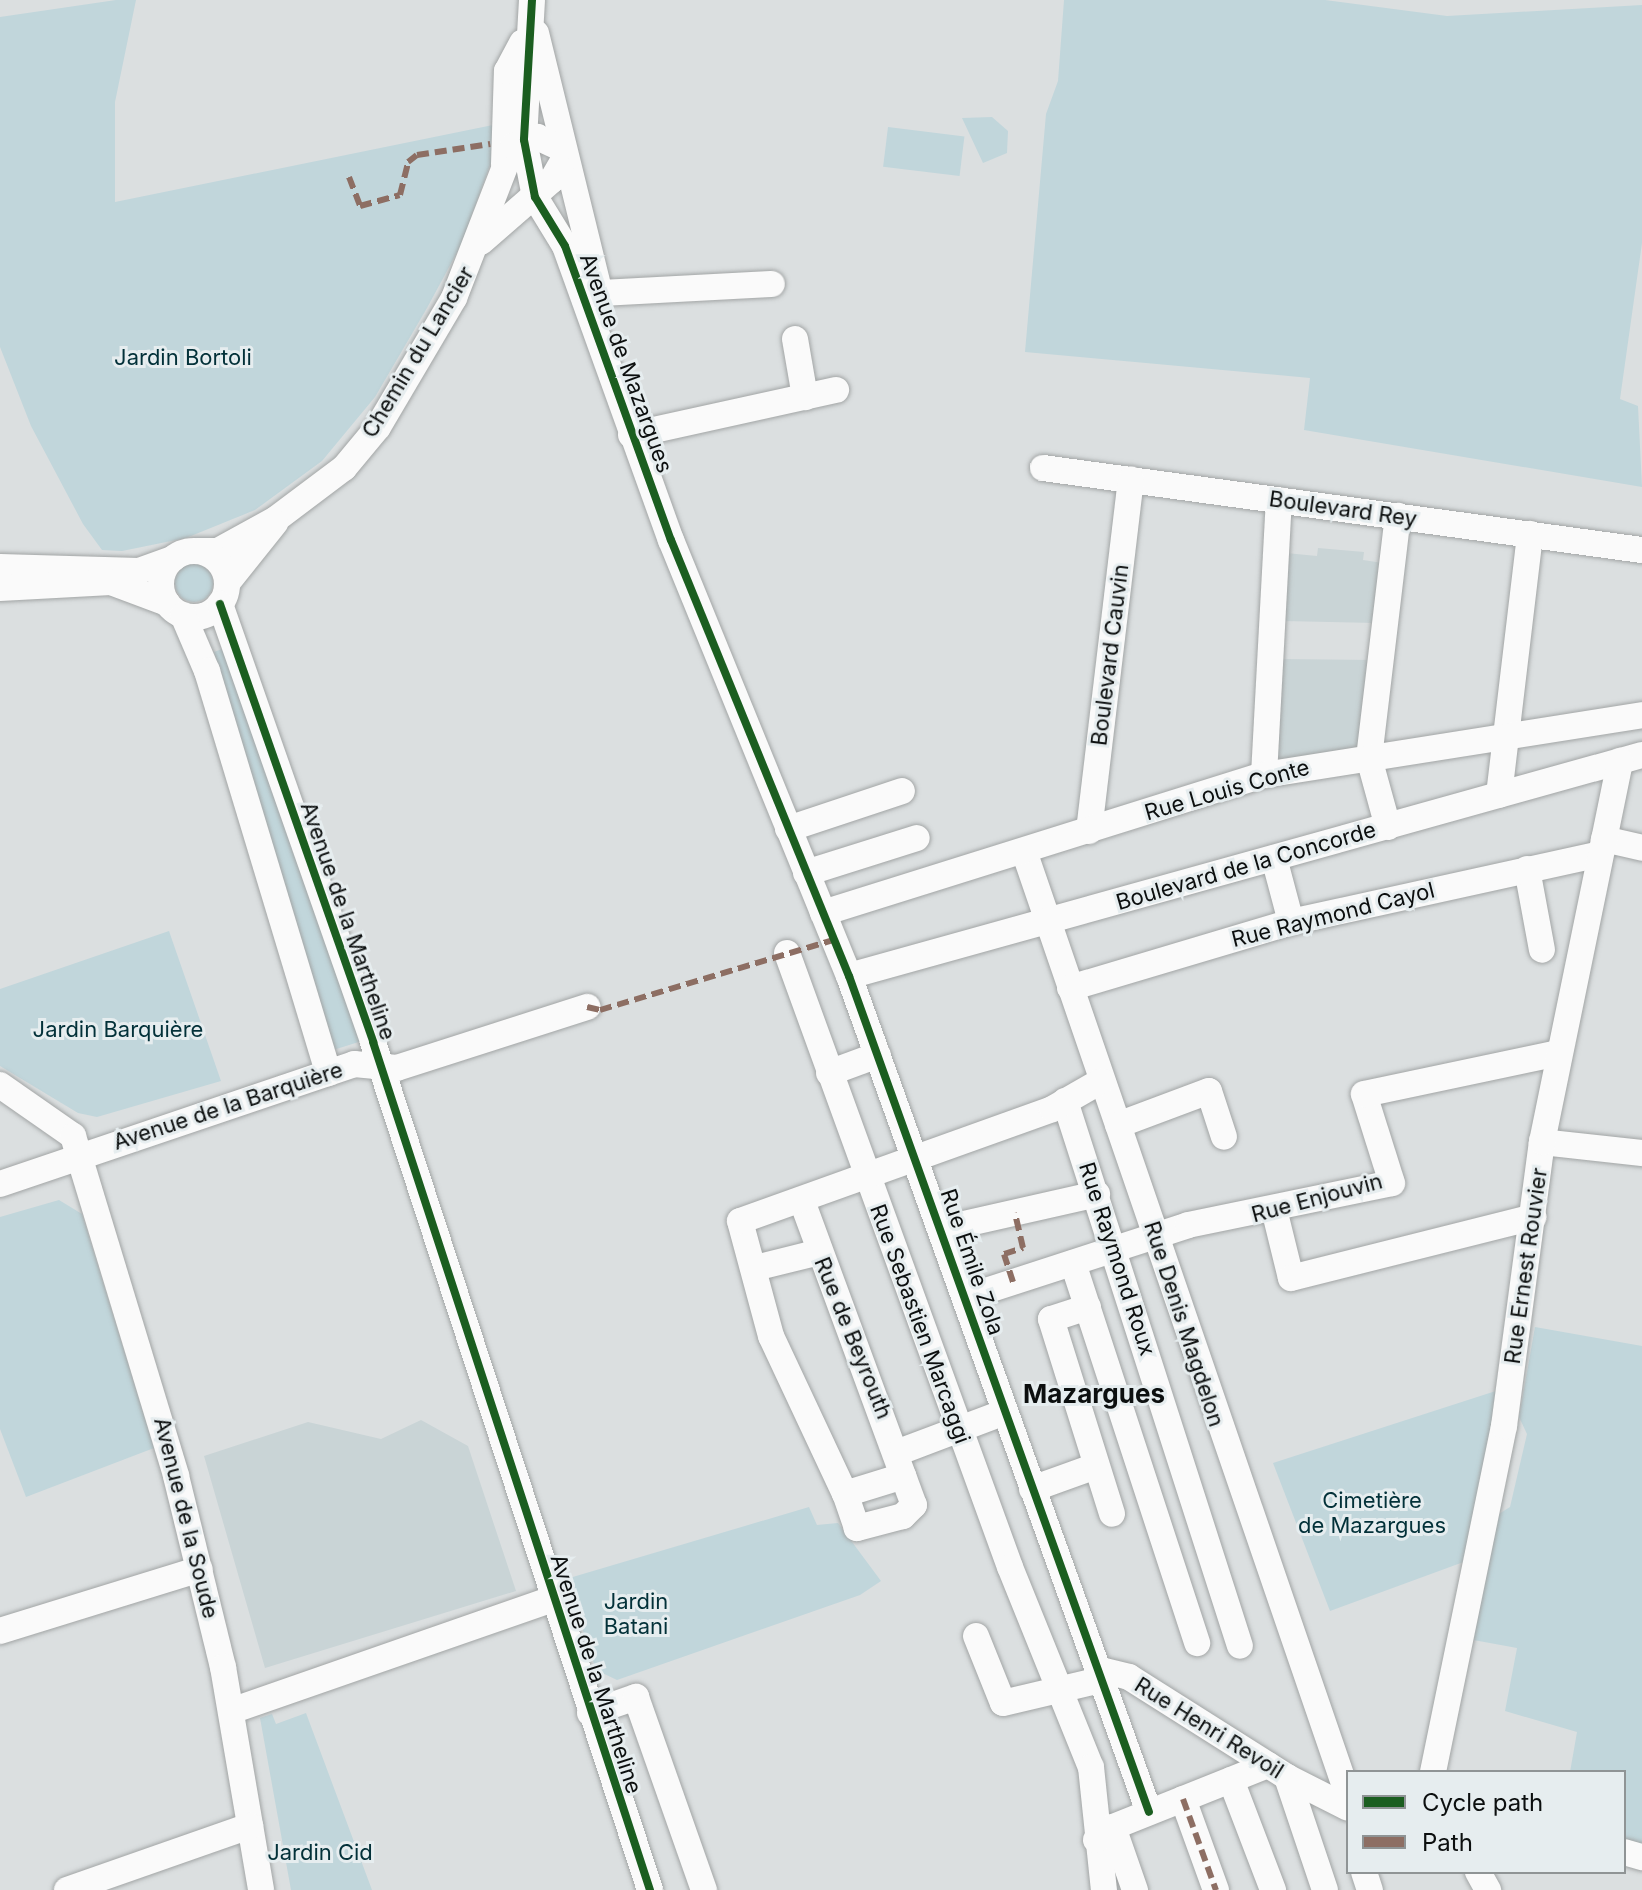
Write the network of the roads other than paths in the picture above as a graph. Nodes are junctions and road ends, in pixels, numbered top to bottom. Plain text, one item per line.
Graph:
1 (530, 16) edge
2 (524, 140) junction
3 (563, 154) junction
4 (504, 161) junction
5 (535, 197) junction
6 (481, 242) junction
7 (772, 284) dead end
8 (600, 293) junction
9 (795, 339) dead end
10 (602, 346) junction
11 (836, 390) dead end
12 (805, 397) junction
13 (631, 435) junction
14 (1043, 468) dead end
15 (1131, 480) junction
16 (1279, 500) junction
17 (1398, 516) junction
18 (276, 519) junction
19 (1530, 534) junction
20 (1642, 550) edge
21 (185, 554) junction
22 (0, 567) edge
23 (0, 588) edge
24 (224, 594) junction
25 (175, 609) junction
26 (1642, 702) edge
27 (1642, 715) edge
28 (1642, 723) edge
29 (746, 730) joint
30 (1505, 733) junction
31 (1370, 754) junction
32 (1631, 758) edge
33 (1264, 775) junction
34 (902, 791) dead end
35 (1499, 795) junction
36 (1388, 827) junction
37 (788, 829) junction
38 (1089, 831) junction
39 (917, 838) dead end
40 (1602, 846) junction
41 (1642, 848) edge
42 (1024, 851) junction
43 (1274, 858) junction
44 (1527, 869) junction
45 (806, 873) junction
46 (823, 913) junction
47 (1047, 921) junction
48 (1291, 922) junction
49 (1542, 950) dead end
50 (787, 953) dead end
51 (849, 976) junction
52 (1070, 988) junction
53 (587, 1007) dead end
54 (1559, 1053) junction
55 (878, 1055) junction
56 (379, 1066) junction
57 (328, 1073) junction
58 (829, 1073) junction
59 (1101, 1081) junction
60 (0, 1085) edge
61 (1065, 1101) junction
62 (1118, 1125) junction
63 (1224, 1137) dead end
64 (1542, 1142) junction
65 (1642, 1153) edge
66 (914, 1154) junction
67 (79, 1155) junction
68 (867, 1179) junction
69 (0, 1184) edge
70 (1097, 1194) junction
71 (802, 1201) junction
72 (1274, 1209) junction
73 (1533, 1217) junction
74 (942, 1229) junction
75 (1153, 1236) junction
76 (1115, 1249) junction
77 (819, 1252) junction
78 (1073, 1263) junction
79 (755, 1268) junction
80 (967, 1297) junction
81 (1088, 1307) junction
82 (1005, 1412) junction
83 (959, 1429) junction
84 (901, 1464) junction
85 (1096, 1466) junction
86 (1032, 1489) junction
87 (845, 1494) junction
88 (1112, 1514) dead end
89 (200, 1569) junction
90 (553, 1599) junction
91 (0, 1631) edge
92 (976, 1636) dead end
93 (1197, 1643) dead end
94 (1240, 1646) dead end
95 (1098, 1674) junction
96 (1064, 1692) junction
97 (231, 1711) junction
98 (590, 1713) junction
99 (1433, 1770) edge
100 (1277, 1771) junction
101 (1231, 1780) junction
102 (1343, 1784) edge
103 (1318, 1795) junction
104 (1183, 1799) junction
105 (1346, 1807) edge
106 (1149, 1812) junction
107 (250, 1826) junction
108 (1104, 1834) junction
109 (67, 1890) edge
110 (261, 1890) edge
111 (650, 1890) edge
112 (704, 1890) edge
113 (1104, 1890) edge
114 (1135, 1890) edge
115 (1216, 1890) edge
116 (1273, 1890) edge
117 (1325, 1890) edge

1 - 2 street, Avenue de Mazargues
1 - 3 street, Avenue de Mazargues
1 - 4 street
2 - 3 street
2 - 4 street, Chemin du Lancier
2 - 5 street, Avenue de Mazargues
3 - 5 street, Chemin du Lancier
3 - 8 street, Avenue de Mazargues
4 - 5 street, Avenue de Mazargues
4 - 6 street, Chemin du Lancier
5 - 6 street, Chemin du Lancier
5 - 10 street, Avenue de Mazargues
6 - 18 street, Chemin du Lancier
7 - 8 street
8 - 10 street, Avenue de Mazargues
9 - 12 street
10 - 13 street, Avenue de Mazargues
11 - 12 street
12 - 13 street
13 - 29 street, Avenue de Mazargues
14 - 15 street, Boulevard Rey
15 - 16 street, Boulevard Rey
15 - 38 street, Boulevard Cauvin
16 - 17 street, Boulevard Rey
16 - 33 street
17 - 19 street, Boulevard Rey
17 - 31 street
18 - 21 street, Chemin du Lancier
18 - 24 street, Chemin du Lancier
19 - 20 street, Boulevard Rey
19 - 30 street
21 - 22 street, Chemin du Lancier
21 - 24 street
21 - 25 street
23 - 25 street
24 - 25 street
24 - 56 street, Avenue de la Martheline
25 - 57 street
26 - 27 street
27 - 28 street
27 - 30 street, Rue Louis Conte
29 - 37 street, Rue Émile Zola
30 - 31 street, Rue Louis Conte
30 - 35 street
31 - 33 street, Rue Louis Conte
31 - 36 street
32 - 35 street, Boulevard de la Concorde
32 - 40 street, Rue Ernest Rouvier
33 - 38 street, Rue Louis Conte
34 - 37 street
35 - 36 street, Boulevard de la Concorde
36 - 43 street, Boulevard de la Concorde
37 - 45 street, Rue Émile Zola
38 - 42 street, Rue Louis Conte
39 - 45 street
40 - 41 street
40 - 44 street, Rue Raymond Cayol
40 - 54 street, Rue Ernest Rouvier
42 - 46 street, Rue Louis Conte
42 - 47 street, Rue Denis Magdelon
43 - 47 street, Boulevard de la Concorde
43 - 48 street
44 - 48 street, Rue Raymond Cayol
44 - 49 street
45 - 46 street, Rue Émile Zola
46 - 51 street, Rue Émile Zola
47 - 51 street, Boulevard de la Concorde
47 - 52 street, Rue Denis Magdelon
48 - 52 street, Rue Raymond Cayol
50 - 58 street, Rue Sebastien Marcaggi
51 - 55 street, Rue Émile Zola
52 - 59 street, Rue Denis Magdelon
53 - 56 street, Avenue de la Barquière
54 - 64 street, Rue Ernest Rouvier
54 - 72 street, Rue Enjouvin
55 - 58 street
55 - 66 street, Rue Émile Zola
56 - 57 street, Avenue de la Barquière
56 - 90 street, Avenue de la Martheline
57 - 67 street, Avenue de la Barquière
58 - 68 street, Rue Sebastien Marcaggi
59 - 61 street
59 - 62 street, Rue Denis Magdelon
60 - 67 street
61 - 66 street
61 - 70 street, Rue Raymond Roux
62 - 63 street
62 - 75 street, Rue Denis Magdelon
64 - 65 street
64 - 73 street, Rue Ernest Rouvier
66 - 68 street
66 - 74 street, Rue Émile Zola
67 - 69 street, Avenue de la Barquière
67 - 89 street, Avenue de la Soude
68 - 71 street
68 - 83 street, Rue Sebastien Marcaggi
70 - 74 street
70 - 76 street, Rue Raymond Roux
71 - 77 street, Rue de Beyrouth
71 - 79 street
72 - 73 street
72 - 75 street, Rue Enjouvin
73 - 99 street, Rue Ernest Rouvier
74 - 80 street, Rue Émile Zola
75 - 76 street, Rue Enjouvin
75 - 102 street, Rue Denis Magdelon
76 - 78 street, Rue Enjouvin
76 - 94 street, Rue Raymond Roux
77 - 79 street
77 - 84 street, Rue de Beyrouth
78 - 80 street, Rue Enjouvin
78 - 81 street
79 - 87 street
80 - 82 street, Rue Émile Zola
81 - 85 street
81 - 93 street
82 - 83 street
82 - 86 street, Rue Émile Zola
83 - 84 street
83 - 96 street, Rue Sebastien Marcaggi
84 - 87 street
84 - 87 street, Rue de Beyrouth
85 - 86 street
85 - 88 street
86 - 95 street, Rue Émile Zola
89 - 91 street
89 - 97 street, Avenue de la Soude
90 - 97 street
90 - 98 street, Avenue de la Martheline
92 - 96 street
95 - 96 street
95 - 100 street, Rue Henri Revoil
95 - 106 street, Rue Émile Zola
96 - 108 street, Rue Sebastien Marcaggi
97 - 107 street, Avenue de la Soude
98 - 111 street, Avenue de la Martheline
98 - 112 street
100 - 101 street
100 - 103 street, Rue Henri Revoil
100 - 117 street
101 - 104 street
101 - 116 street
102 - 103 street
103 - 105 street, Rue Henri Revoil
104 - 106 street
104 - 115 street
106 - 108 street
107 - 109 street
107 - 110 street, Avenue de la Soude
108 - 113 street
108 - 114 street

